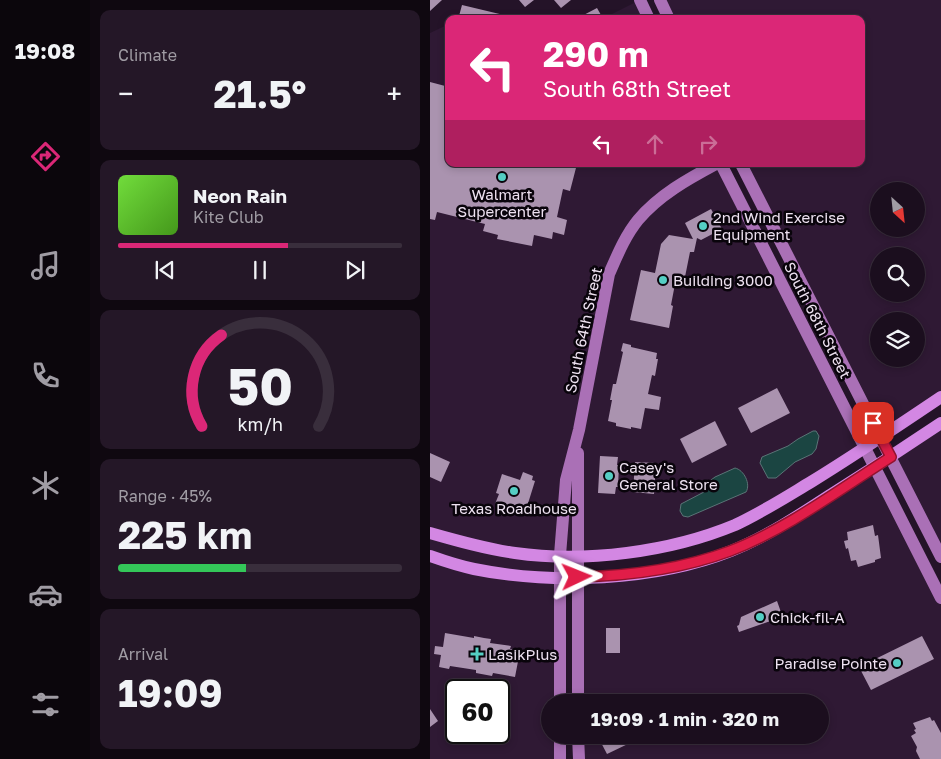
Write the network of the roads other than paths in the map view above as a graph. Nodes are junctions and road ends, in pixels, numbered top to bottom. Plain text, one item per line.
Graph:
1 (640, 0) edge
2 (660, 0) edge
3 (647, 15) edge
4 (667, 15) edge
5 (710, 167) edge
6 (723, 167) edge
7 (743, 167) edge
8 (941, 397) edge
9 (941, 424) edge
10 (579, 430) junction
11 (880, 438) junction
12 (864, 448) junction
13 (891, 457) junction
14 (874, 467) junction
15 (430, 533) edge
16 (577, 555) junction
17 (430, 556) edge
18 (560, 556) junction
19 (941, 557) edge
20 (561, 577) junction
21 (577, 577) junction
22 (941, 598) edge
23 (560, 694) edge
24 (578, 694) edge
25 (560, 744) edge
26 (578, 744) edge
27 (560, 759) edge
28 (579, 759) edge

1 - 3 street
2 - 4 street
5 - 10 street, South 64th Street
6 - 12 street, South 68th Street
7 - 11 street, South 68th Street
8 - 11 main road
9 - 13 main road
10 - 16 street, South 64th Street
10 - 18 street, South 64th Street
11 - 12 main road
11 - 13 street, South 68th Street
12 - 14 street, South 68th Street
12 - 16 main road
13 - 14 main road
13 - 19 street, South 68th Street
14 - 21 main road
14 - 22 street, South 68th Street
15 - 18 main road
16 - 18 main road
16 - 21 street, South 64th Street
17 - 20 main road
18 - 20 street, South 64th Street
20 - 21 main road
20 - 23 street, South 64th Street
21 - 24 street, South 64th Street
25 - 27 street
26 - 28 street

